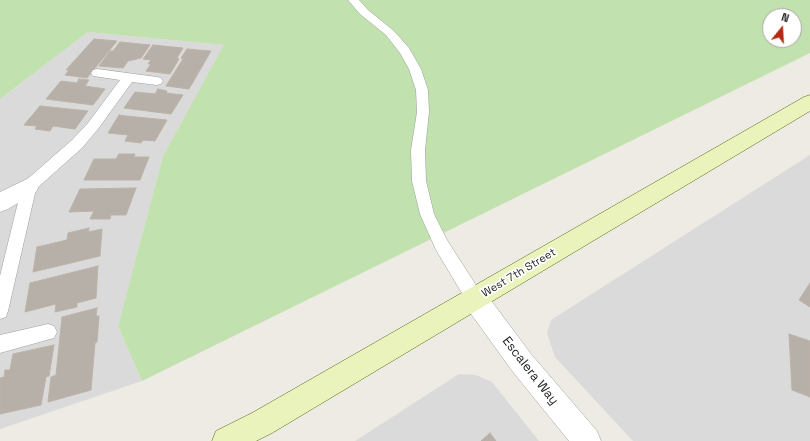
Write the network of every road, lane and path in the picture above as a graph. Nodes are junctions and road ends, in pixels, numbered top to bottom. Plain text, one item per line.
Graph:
1 (353, 0) edge
2 (97, 73) dead end
3 (128, 78) junction
4 (157, 82) dead end
5 (810, 102) edge
6 (29, 186) junction
7 (0, 202) edge
8 (475, 299) junction
9 (0, 311) edge
10 (48, 332) dead end
11 (0, 344) edge
12 (226, 441) edge
13 (587, 441) edge

1 - 8 lane
2 - 3 lane
3 - 4 lane
3 - 6 lane
5 - 8 main road, West 7th Street
6 - 7 street
6 - 9 lane
8 - 12 main road, West 7th Street
8 - 13 street, Escalera Way
10 - 11 lane

